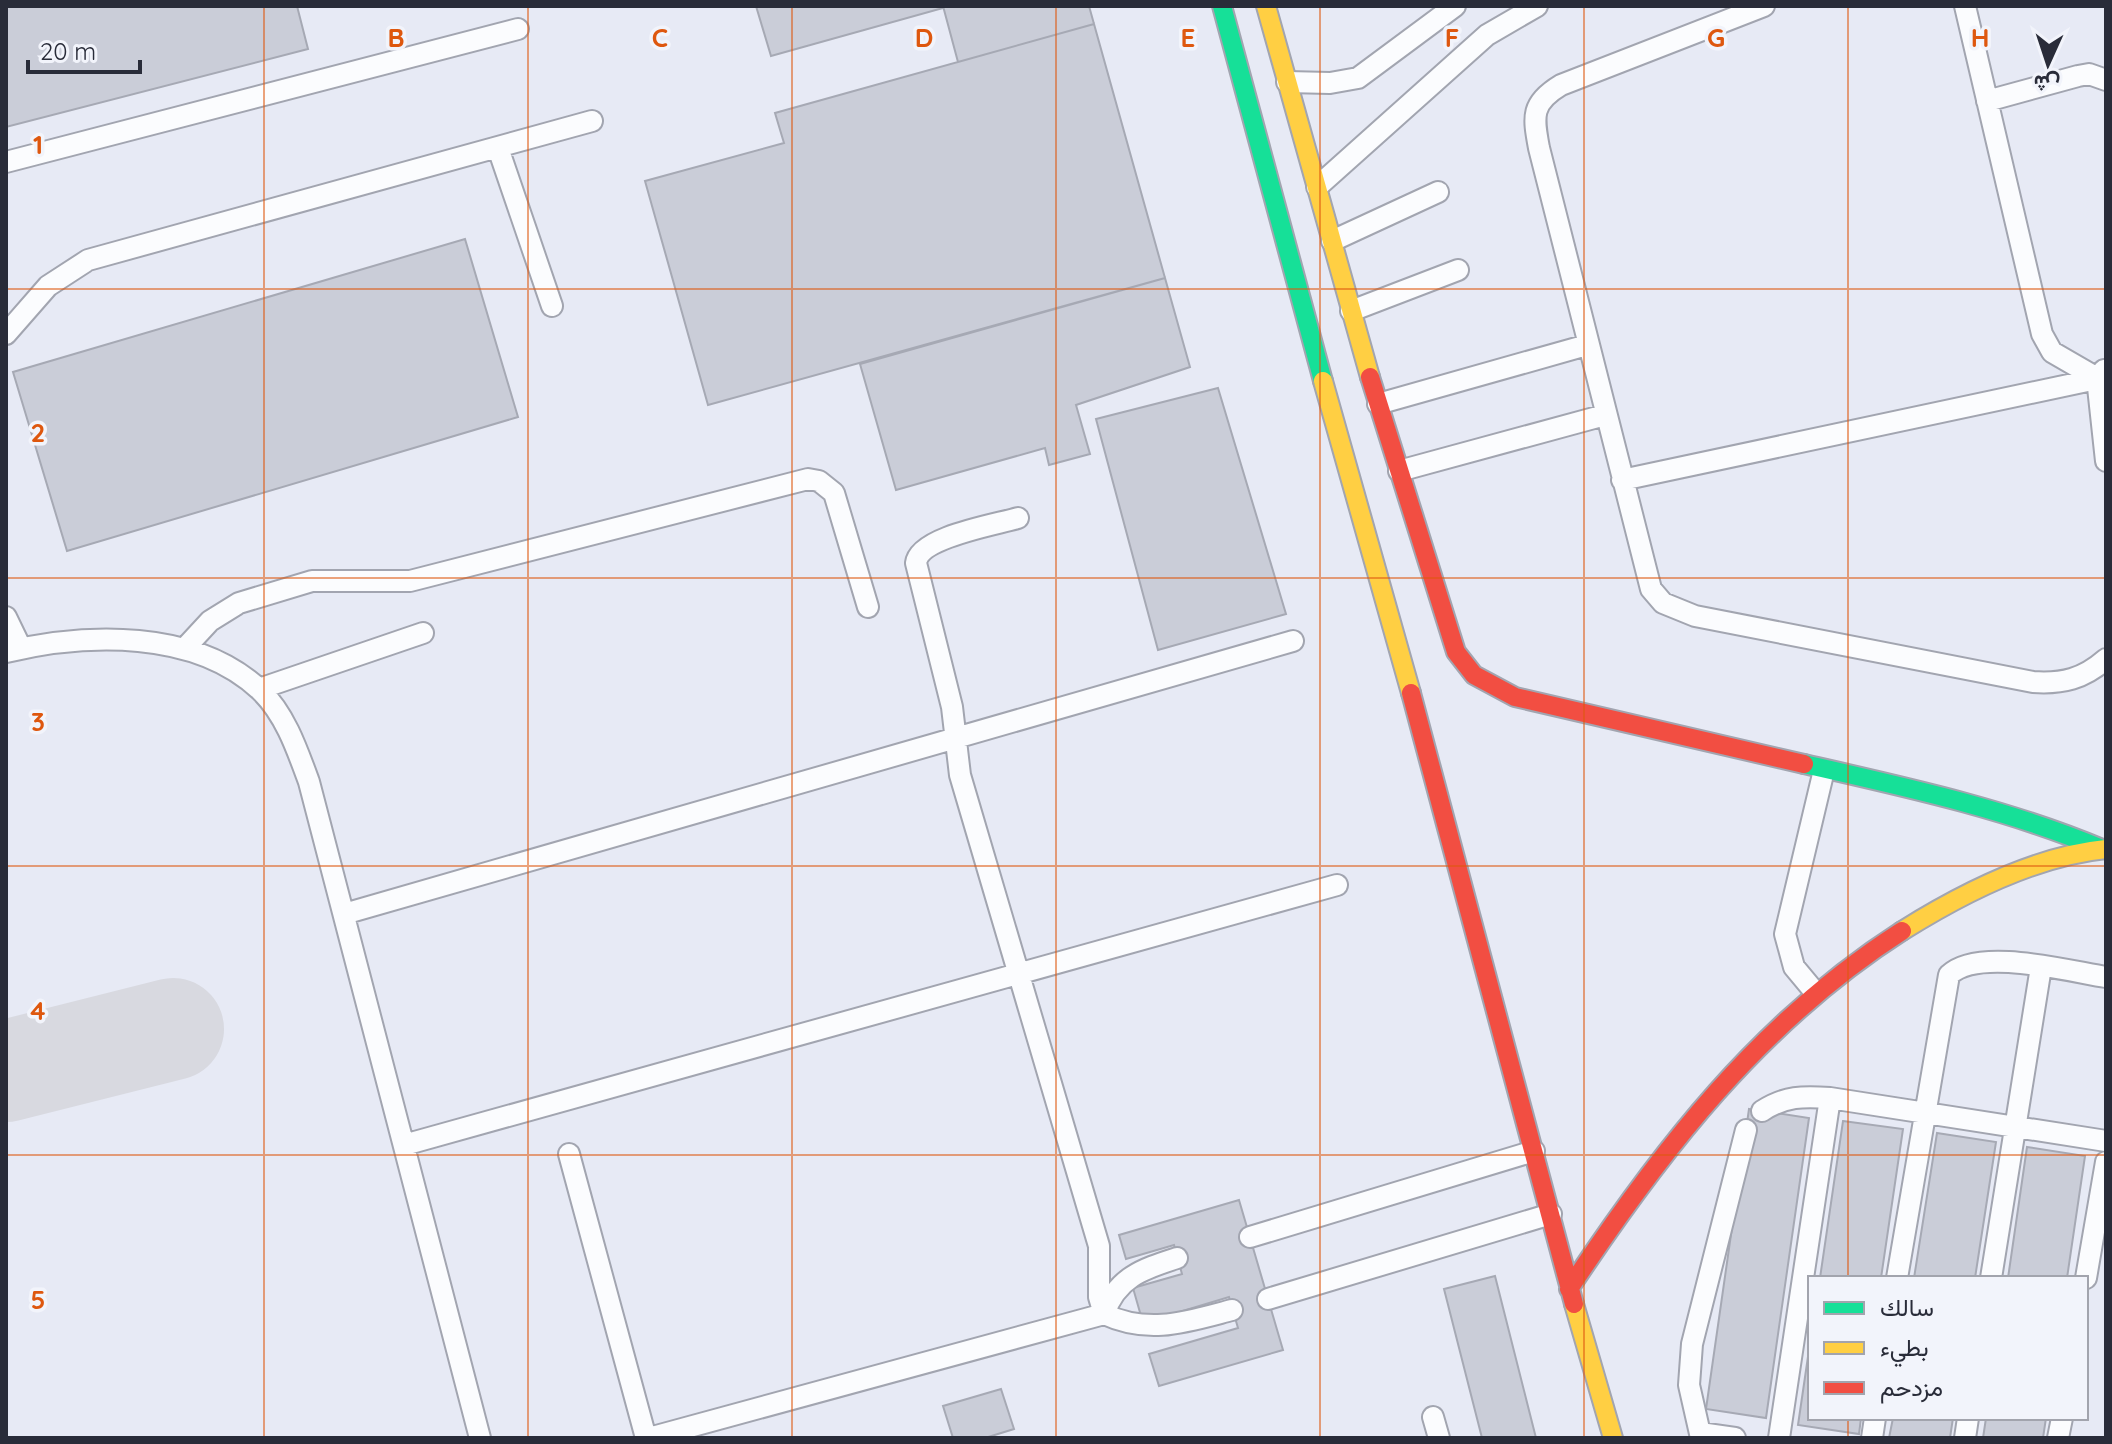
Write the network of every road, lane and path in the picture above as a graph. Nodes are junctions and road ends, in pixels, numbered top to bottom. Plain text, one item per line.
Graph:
1 (1245, 6) edge
2 (1266, 6) edge
3 (1455, 6) edge
4 (1537, 6) edge
5 (1764, 6) edge
6 (1965, 6) edge
7 (1223, 10) edge
8 (1508, 12) edge
9 (518, 29) dead end
10 (2106, 80) edge
11 (1287, 82) junction
12 (1987, 101) junction
13 (592, 121) dead end
14 (498, 148) junction
15 (6, 162) edge
16 (1317, 187) junction
17 (1438, 192) dead end
18 (1332, 241) junction
19 (1458, 270) dead end
20 (552, 306) dead end
21 (1351, 311) junction
22 (6, 334) edge
23 (1587, 345) junction
24 (2103, 374) edge
25 (1378, 404) junction
26 (1605, 415) junction
27 (2106, 461) edge
28 (1399, 471) junction
29 (1622, 480) junction
30 (1351, 484) junction
31 (1018, 518) dead end
32 (868, 607) dead end
33 (6, 617) edge
34 (423, 633) dead end
35 (1293, 641) dead end
36 (185, 648) junction
37 (14, 650) edge
38 (2106, 659) edge
39 (259, 689) junction
40 (956, 738) junction
41 (1824, 770) junction
42 (2104, 849) edge
43 (1337, 885) dead end
44 (344, 914) junction
45 (2041, 967) junction
46 (1019, 973) junction
47 (2106, 977) edge
48 (1814, 991) junction
49 (1830, 1098) junction
50 (1762, 1111) dead end
51 (1923, 1112) junction
52 (2015, 1127) junction
53 (1746, 1130) dead end
54 (2106, 1141) edge
55 (404, 1145) junction
56 (1534, 1151) junction
57 (569, 1154) dead end
58 (2106, 1162) edge
59 (1551, 1214) junction
60 (1250, 1237) dead end
61 (1177, 1258) dead end
62 (1897, 1276) edge
63 (1991, 1276) edge
64 (2086, 1276) edge
65 (1569, 1289) junction
66 (1268, 1299) dead end
67 (1232, 1310) dead end
68 (1104, 1314) junction
69 (1433, 1417) dead end
70 (1701, 1435) edge
71 (480, 1438) edge
72 (647, 1438) edge
73 (1439, 1438) edge
74 (1613, 1438) edge
75 (1735, 1438) edge
76 (1779, 1438) edge

1 - 7 lane
2 - 11 street
3 - 11 lane
4 - 8 lane
5 - 23 lane
6 - 12 lane
7 - 30 street
8 - 16 lane
9 - 15 lane
10 - 12 lane
11 - 16 street
12 - 24 lane
13 - 14 lane
14 - 20 lane
14 - 22 lane
16 - 18 street
17 - 18 lane
18 - 21 street
19 - 21 lane
21 - 25 street
23 - 25 lane
23 - 26 lane
24 - 27 lane
24 - 29 lane
25 - 28 street
26 - 28 lane
26 - 29 lane
28 - 30 street
28 - 41 street
29 - 38 lane
30 - 56 street
31 - 40 lane
32 - 36 lane
33 - 37 lane
34 - 39 lane
35 - 40 lane
36 - 37 lane
36 - 39 lane
39 - 44 lane
40 - 44 lane
40 - 46 lane
41 - 42 street
41 - 48 lane
42 - 48 street
43 - 46 lane
44 - 55 lane
45 - 47 lane
45 - 51 lane
45 - 52 lane
46 - 55 lane
46 - 68 lane
48 - 65 street
49 - 50 lane
49 - 51 lane
49 - 76 lane
51 - 52 lane
51 - 62 lane
52 - 54 lane
52 - 63 lane
53 - 70 lane
55 - 71 lane
56 - 59 street
56 - 60 lane
57 - 72 lane
58 - 64 lane
59 - 65 street
59 - 66 lane
61 - 68 lane
65 - 74 street
67 - 68 lane
68 - 72 lane
69 - 73 lane
70 - 75 lane

